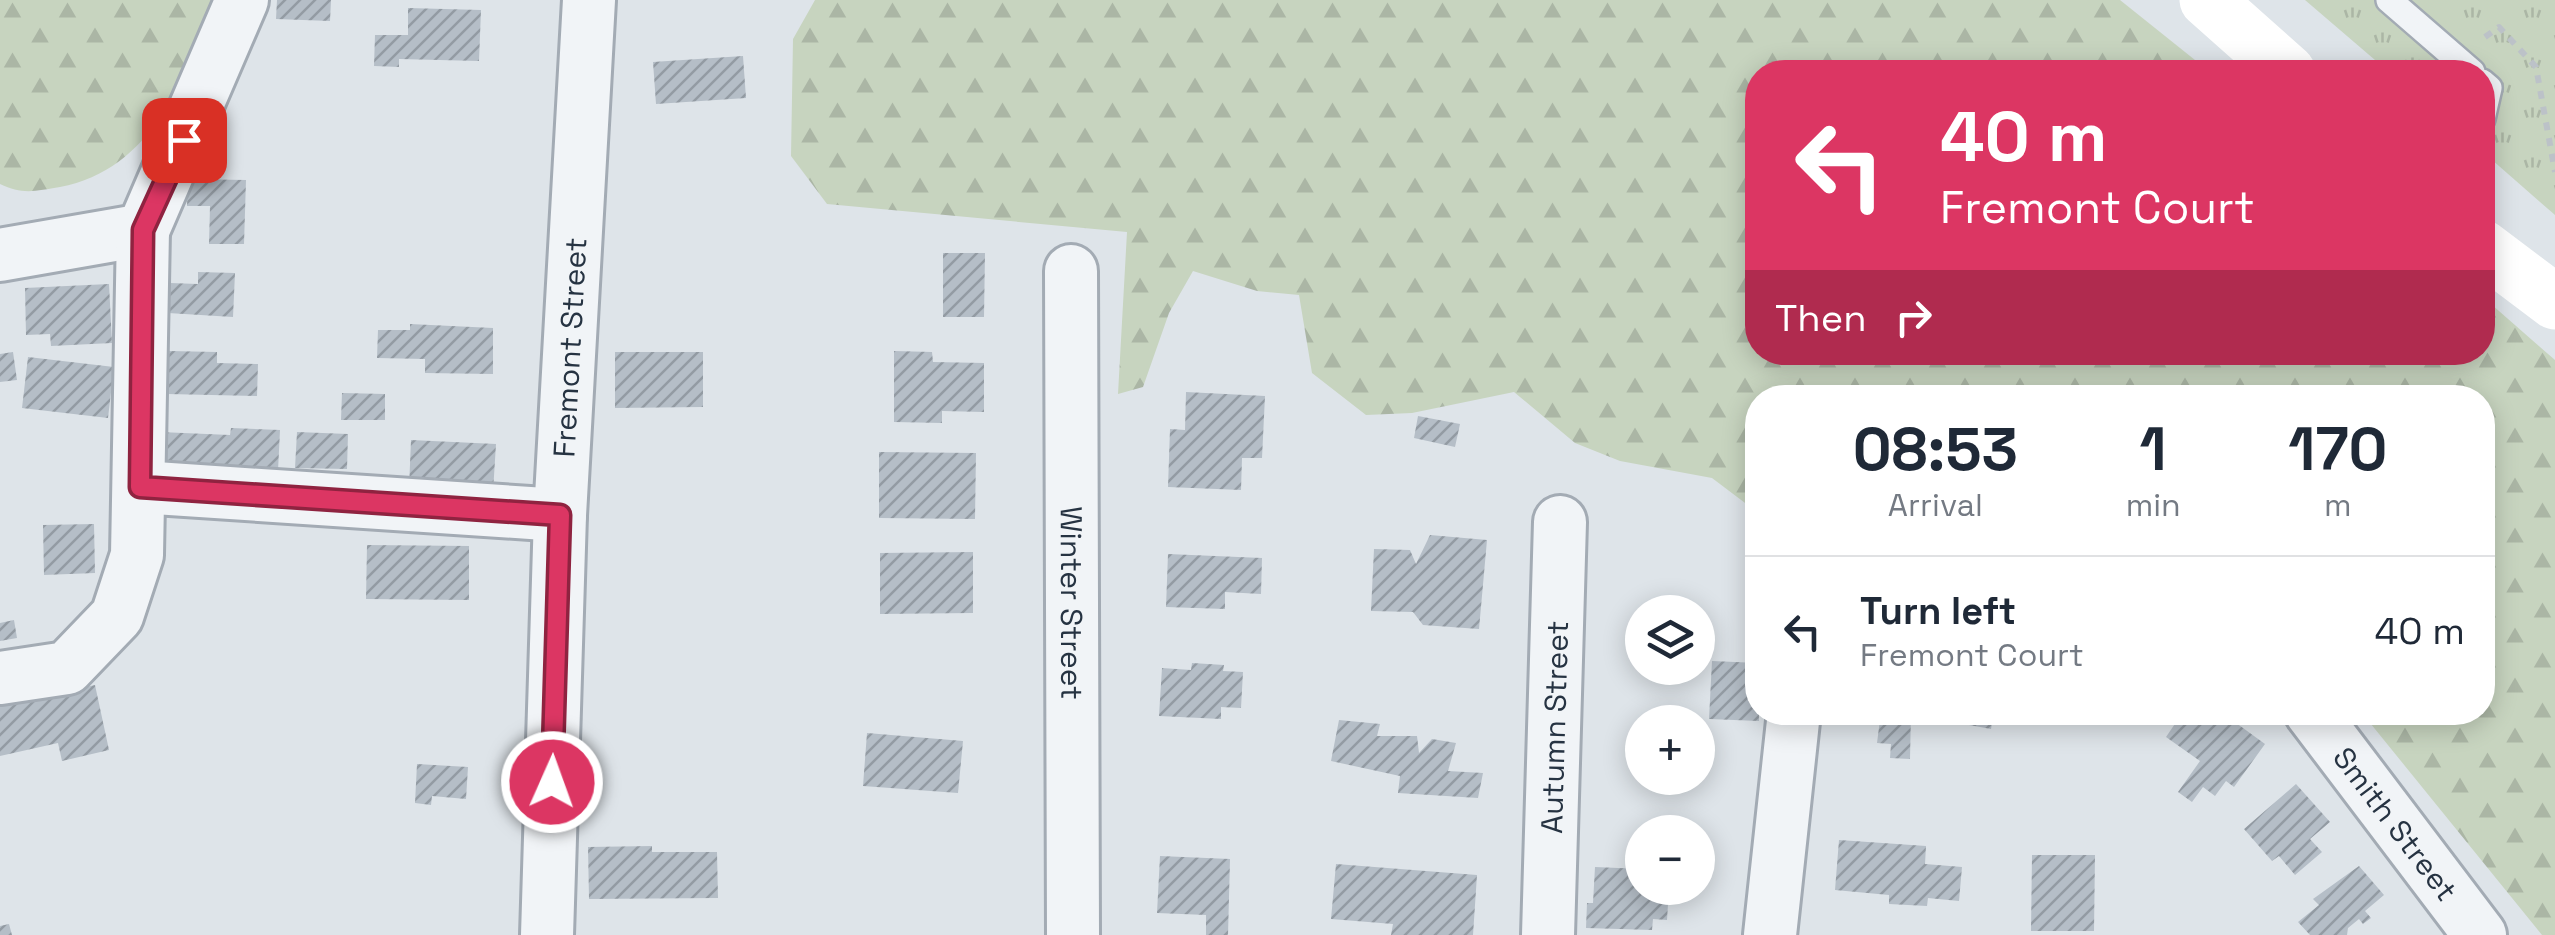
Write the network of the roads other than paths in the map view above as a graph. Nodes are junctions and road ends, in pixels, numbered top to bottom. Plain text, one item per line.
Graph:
1 (242, 0) edge
2 (589, 0) edge
3 (2207, 0) edge
4 (2389, 0) edge
5 (2274, 60) edge
6 (2458, 60) edge
7 (143, 230) junction
8 (0, 255) edge
9 (2495, 257) edge
10 (1071, 271) dead end
11 (2555, 302) edge
12 (140, 487) junction
13 (560, 515) junction
14 (1560, 522) dead end
15 (0, 678) edge
16 (1793, 725) edge
17 (2320, 725) edge
18 (546, 935) edge
19 (1073, 935) edge
20 (1548, 935) edge
21 (1770, 935) edge
22 (2480, 935) edge

1 - 7 street
2 - 13 street, Fremont Street
3 - 5 street
4 - 6 lane
7 - 8 street
7 - 12 street
9 - 11 street
10 - 19 street, Winter Street
12 - 13 street
12 - 15 street
13 - 18 street, Fremont Street
14 - 20 street, Autumn Street
16 - 21 street
17 - 22 street, Smith Street

